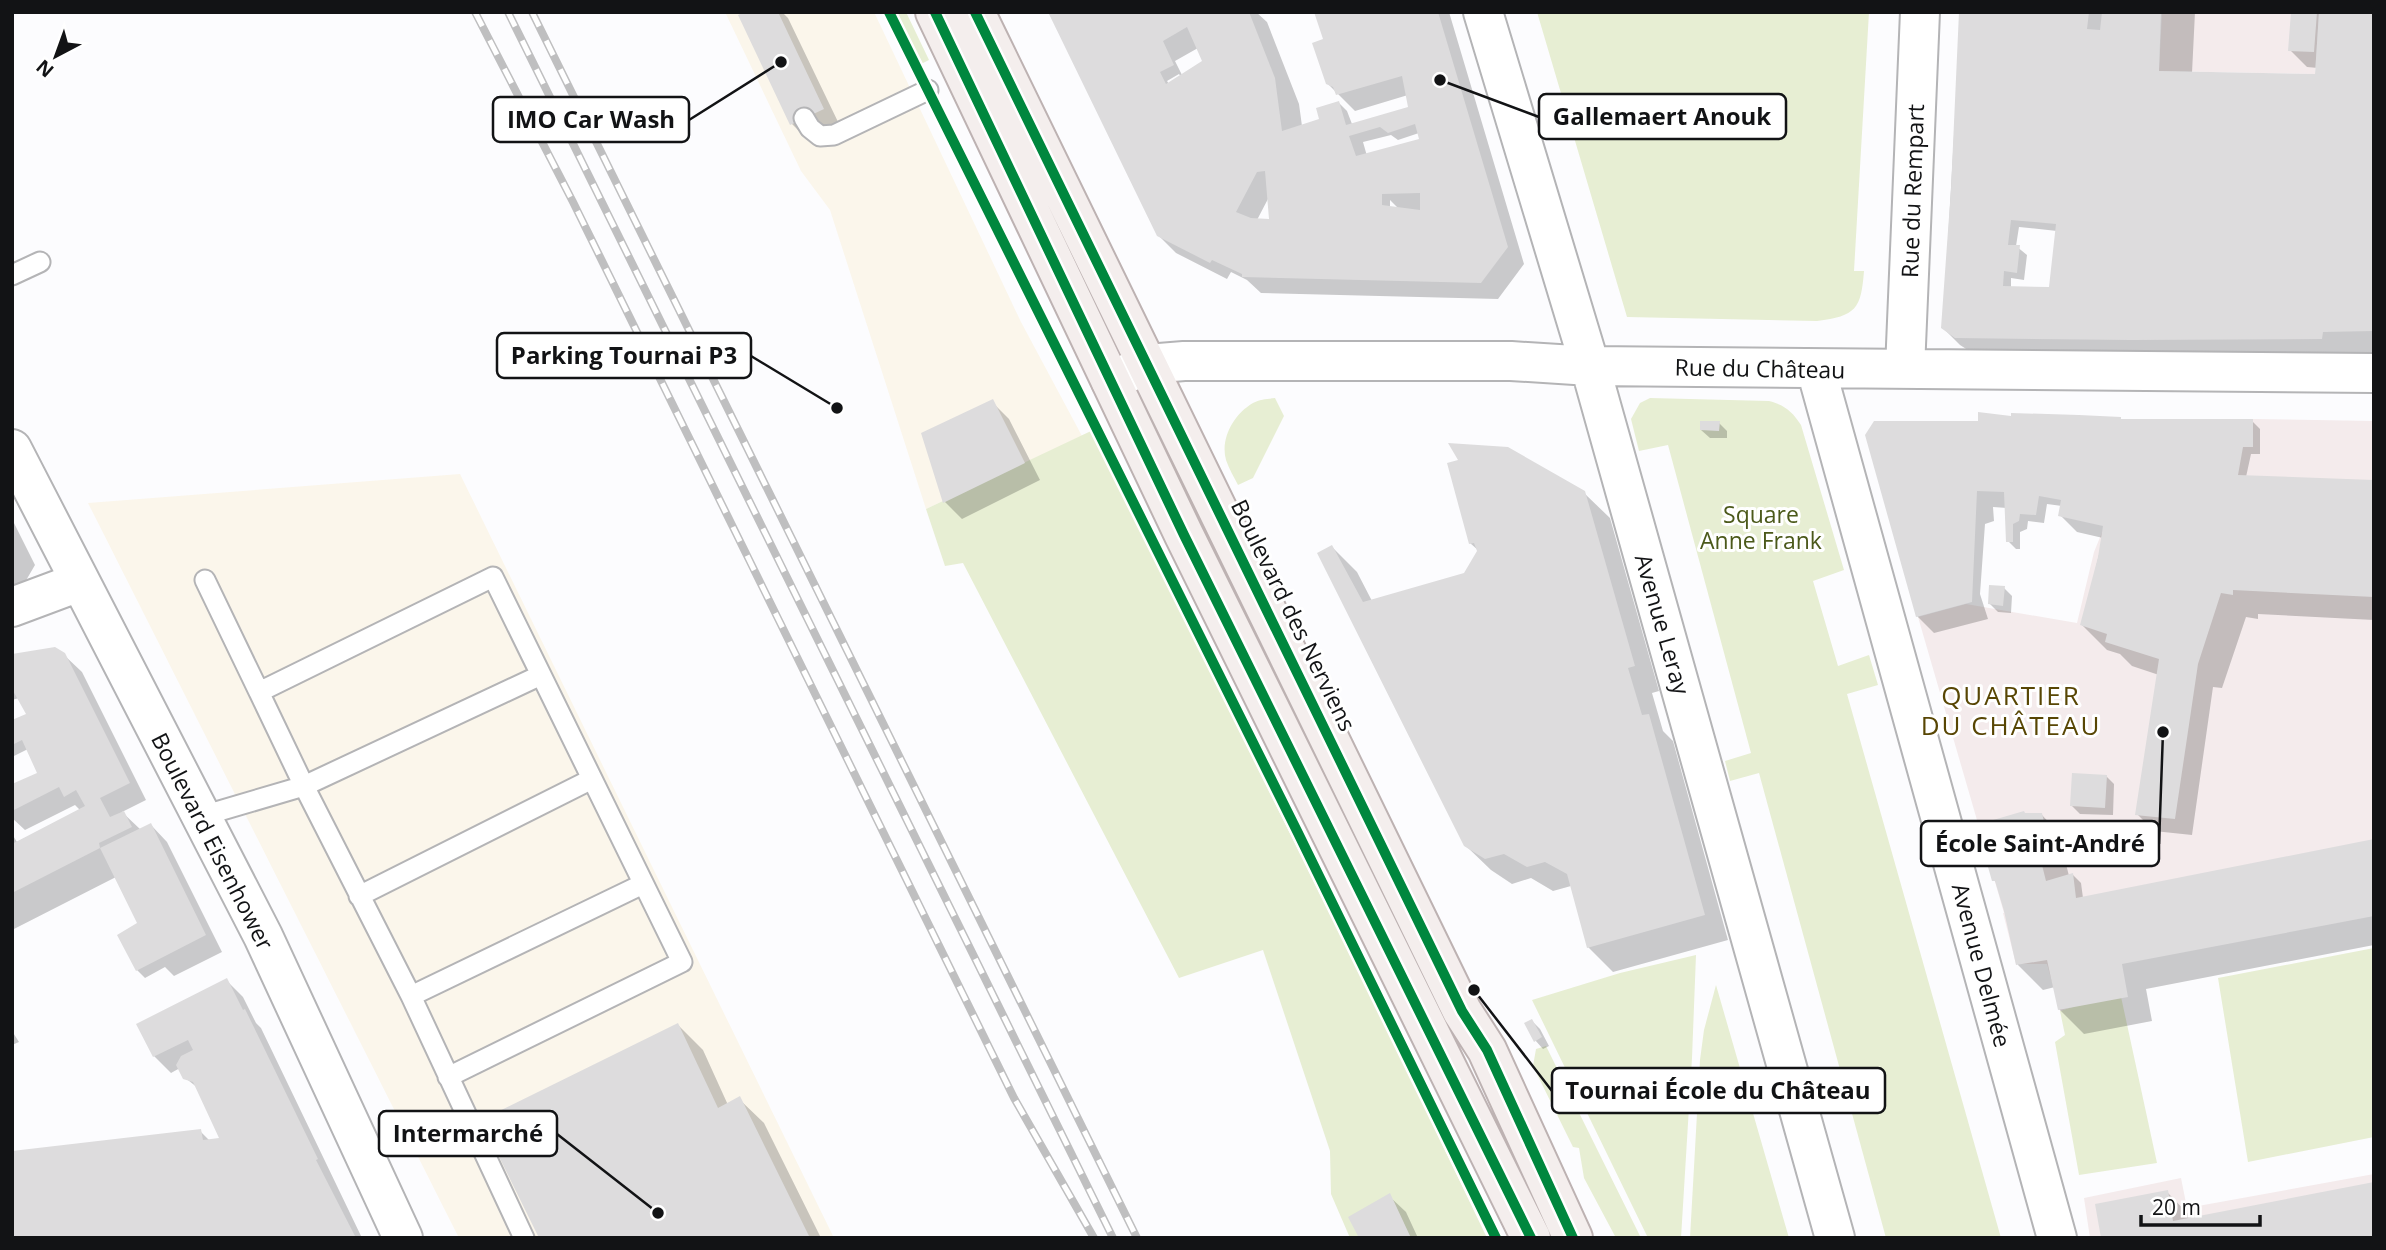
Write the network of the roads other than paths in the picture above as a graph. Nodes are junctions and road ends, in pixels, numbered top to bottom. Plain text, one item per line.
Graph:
1 (916, 12) edge
2 (935, 12) edge
3 (975, 12) edge
4 (1483, 12) edge
5 (1920, 12) edge
6 (928, 90) dead end
7 (804, 118) dead end
8 (40, 262) dead end
9 (12, 275) edge
10 (1147, 365) junction
11 (1590, 366) junction
12 (1816, 369) junction
13 (1905, 369) junction
14 (2374, 373) edge
15 (1111, 381) junction
16 (12, 449) edge
17 (205, 580) dead end
18 (79, 582) junction
19 (12, 607) edge
20 (541, 675) junction
21 (259, 692) junction
22 (592, 779) junction
23 (304, 786) junction
24 (202, 816) junction
25 (643, 884) junction
26 (359, 896) junction
27 (411, 996) junction
28 (447, 1077) junction
29 (404, 1238) edge
30 (524, 1238) edge
31 (1522, 1238) edge
32 (1531, 1238) edge
33 (1573, 1238) edge
34 (1835, 1238) edge
35 (2057, 1238) edge

1 - 31 lane
2 - 15 main road
3 - 10 main road, Boulevard des Nerviens
4 - 11 street, Avenue Leray
5 - 13 street, Rue du Rempart
6 - 7 lane
8 - 9 lane
10 - 11 street, Rue du Château
10 - 15 street, Rue du Château
10 - 33 main road, Boulevard des Nerviens
11 - 12 street, Rue du Château
11 - 34 street, Avenue Leray
12 - 13 street, Rue du Château
12 - 35 street, Avenue Delmée
13 - 14 street, Rue du Château
15 - 32 main road
16 - 18 street, Boulevard Eisenhower
17 - 21 lane
18 - 19 street
18 - 24 street, Boulevard Eisenhower
20 - 21 lane
20 - 22 lane
20 - 23 lane
21 - 23 lane
22 - 25 lane
22 - 26 lane
23 - 24 lane
23 - 26 lane
24 - 29 street, Boulevard Eisenhower
25 - 27 lane
25 - 28 lane
26 - 27 lane
27 - 28 lane
28 - 30 lane

